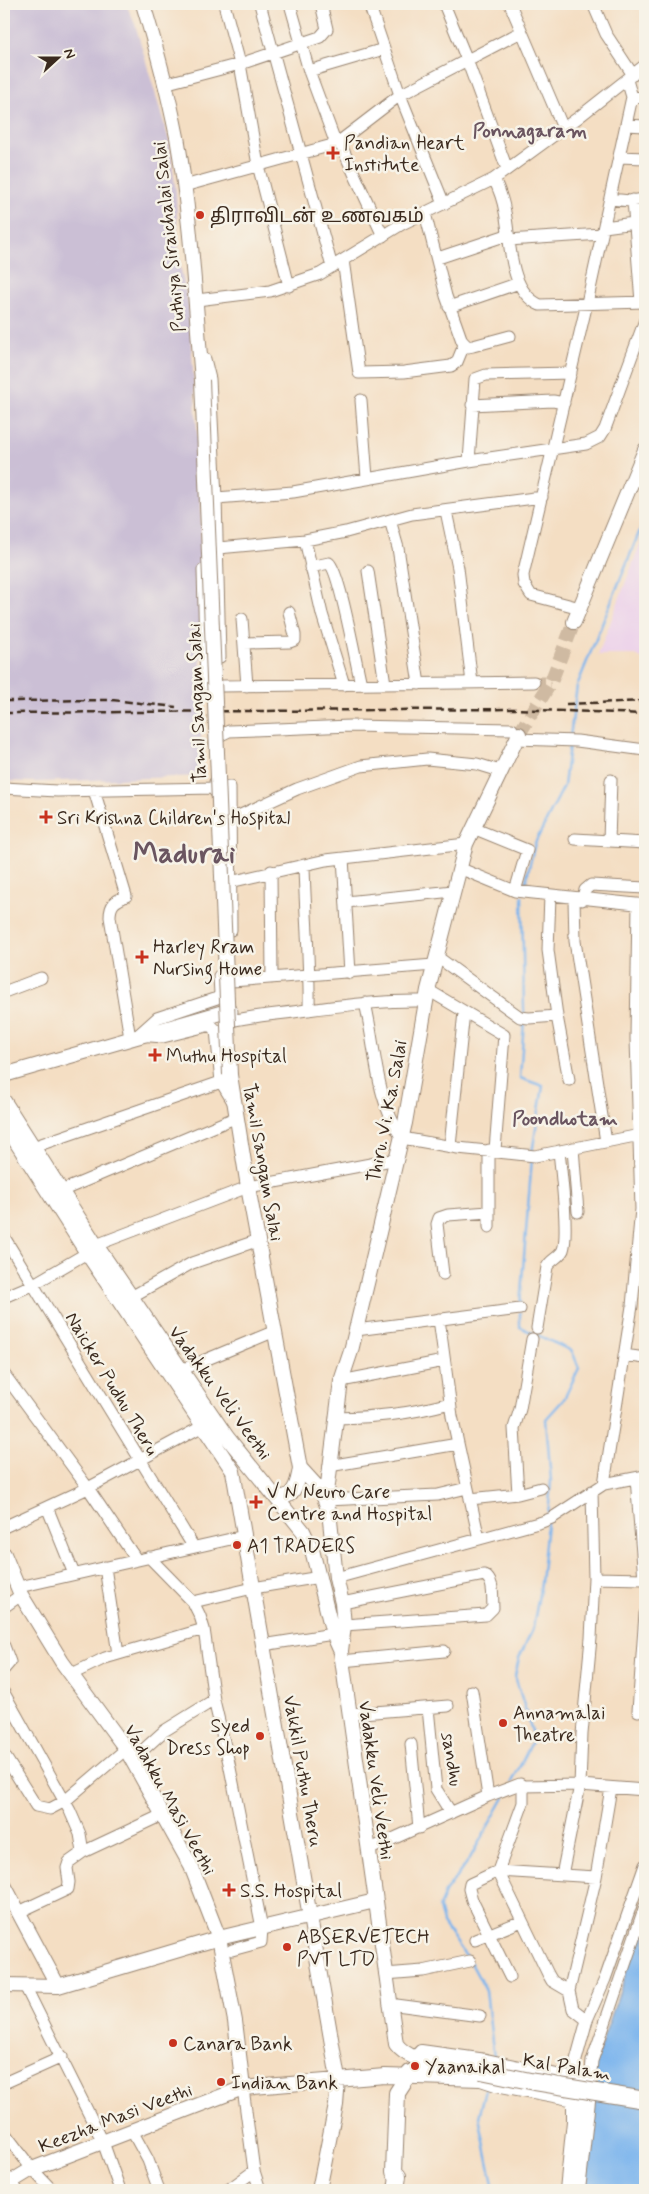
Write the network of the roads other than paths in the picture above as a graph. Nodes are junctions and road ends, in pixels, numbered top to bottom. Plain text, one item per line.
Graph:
1 (142, 4) edge
2 (224, 4) edge
3 (260, 4) edge
4 (290, 4) edge
5 (321, 4) edge
6 (369, 4) edge
7 (444, 4) edge
8 (510, 4) edge
9 (593, 4) edge
10 (521, 32) junction
11 (301, 43) junction
12 (384, 48) junction
13 (273, 52) junction
14 (467, 60) junction
15 (240, 64) junction
16 (645, 65) edge
17 (309, 71) junction
18 (630, 77) junction
19 (164, 84) junction
20 (400, 95) junction
21 (632, 97) junction
22 (645, 98) edge
23 (626, 125) junction
24 (645, 126) edge
25 (563, 128) junction
26 (337, 143) junction
27 (302, 153) junction
28 (619, 157) junction
29 (645, 158) edge
30 (258, 164) junction
31 (507, 170) junction
32 (494, 179) junction
33 (184, 186) junction
34 (610, 199) junction
35 (645, 199) edge
36 (633, 200) junction
37 (444, 204) junction
38 (426, 213) junction
39 (638, 228) edge
40 (603, 230) junction
41 (382, 236) junction
42 (508, 238) junction
43 (438, 258) junction
44 (343, 260) junction
45 (332, 266) junction
46 (519, 283) junction
47 (289, 286) junction
48 (197, 300) junction
49 (643, 302) edge
50 (587, 303) junction
51 (449, 307) junction
52 (645, 320) edge
53 (198, 336) junction
54 (510, 336) dead end
55 (464, 345) junction
56 (571, 373) junction
57 (202, 380) joint
58 (361, 400) dead end
59 (564, 403) junction
60 (472, 405) junction
61 (553, 448) junction
62 (645, 450) edge
63 (469, 461) junction
64 (367, 478) junction
65 (542, 497) junction
66 (216, 498) junction
67 (446, 511) junction
68 (390, 520) junction
69 (305, 540) junction
70 (218, 548) junction
71 (310, 567) junction
72 (368, 571) dead end
73 (580, 608) junction
74 (289, 612) dead end
75 (242, 619) dead end
76 (574, 622) tunnel mouth
77 (244, 643) junction
78 (534, 682) tunnel mouth
79 (472, 683) junction
80 (361, 684) junction
81 (385, 684) junction
82 (420, 684) junction
83 (344, 685) junction
84 (220, 686) junction
85 (247, 686) junction
86 (516, 734) junction
87 (645, 750) edge
88 (500, 771) junction
89 (611, 780) dead end
90 (4, 788) edge
91 (215, 788) junction
92 (94, 790) junction
93 (230, 820) junction
94 (473, 828) junction
95 (575, 839) dead end
96 (609, 841) junction
97 (645, 843) edge
98 (466, 844) junction
99 (344, 858) junction
100 (304, 864) junction
101 (460, 868) junction
102 (272, 871) junction
103 (230, 882) junction
104 (645, 888) edge
105 (454, 891) junction
106 (516, 891) junction
107 (550, 896) junction
108 (578, 899) junction
109 (346, 902) junction
110 (641, 905) edge
111 (435, 961) junction
112 (350, 973) junction
113 (310, 976) junction
114 (41, 978) dead end
115 (272, 978) junction
116 (232, 981) junction
117 (4, 992) edge
118 (427, 996) junction
119 (641, 998) edge
120 (365, 1003) junction
121 (309, 1010) junction
122 (464, 1012) junction
123 (229, 1016) junction
124 (557, 1016) junction
125 (134, 1037) junction
126 (641, 1038) edge
127 (4, 1075) edge
128 (225, 1079) junction
129 (569, 1080) dead end
130 (4, 1101) edge
131 (236, 1112) junction
132 (4, 1123) edge
133 (642, 1135) edge
134 (402, 1138) junction
135 (606, 1142) junction
136 (450, 1146) junction
137 (33, 1147) junction
138 (573, 1148) junction
139 (492, 1150) junction
140 (559, 1151) junction
141 (397, 1159) junction
142 (248, 1186) junction
143 (61, 1191) junction
144 (489, 1212) junction
145 (578, 1212) dead end
146 (489, 1227) dead end
147 (4, 1237) edge
148 (259, 1240) junction
149 (91, 1249) junction
150 (443, 1274) dead end
151 (32, 1284) junction
152 (4, 1296) edge
153 (131, 1297) junction
154 (520, 1309) dead end
155 (439, 1319) junction
156 (356, 1330) junction
157 (275, 1331) junction
158 (624, 1355) junction
159 (645, 1358) edge
160 (444, 1361) junction
161 (181, 1370) junction
162 (4, 1374) edge
163 (341, 1381) junction
164 (450, 1403) junction
165 (336, 1418) junction
166 (203, 1426) junction
167 (458, 1444) junction
168 (140, 1461) junction
169 (250, 1466) junction
170 (329, 1466) junction
171 (300, 1468) junction
172 (233, 1471) junction
173 (641, 1477) edge
174 (604, 1484) junction
175 (88, 1488) junction
176 (541, 1488) dead end
177 (592, 1491) junction
178 (469, 1493) junction
179 (518, 1494) junction
180 (274, 1495) junction
181 (326, 1500) junction
182 (47, 1507) junction
183 (4, 1527) edge
184 (244, 1536) junction
185 (479, 1539) junction
186 (193, 1546) junction
187 (4, 1554) edge
188 (149, 1556) junction
189 (136, 1560) junction
190 (105, 1567) junction
191 (74, 1574) junction
192 (320, 1577) junction
193 (336, 1578) junction
194 (594, 1578) junction
195 (645, 1579) edge
196 (253, 1588) junction
197 (20, 1591) junction
198 (193, 1602) junction
199 (342, 1603) junction
200 (4, 1607) edge
201 (645, 1614) edge
202 (204, 1629) junction
203 (338, 1630) junction
204 (4, 1646) edge
205 (263, 1646) junction
206 (444, 1651) dead end
207 (118, 1654) junction
208 (342, 1657) junction
209 (4, 1669) edge
210 (72, 1674) junction
211 (472, 1691) dead end
212 (4, 1693) edge
213 (214, 1700) junction
214 (448, 1706) dead end
215 (428, 1708) junction
216 (638, 1712) dead end
217 (350, 1714) junction
218 (411, 1744) dead end
219 (4, 1755) edge
220 (129, 1755) junction
221 (521, 1785) junction
222 (580, 1785) junction
223 (611, 1788) junction
224 (645, 1790) edge
225 (488, 1796) junction
226 (65, 1801) junction
227 (451, 1813) junction
228 (162, 1815) junction
229 (419, 1828) junction
230 (368, 1850) junction
231 (83, 1852) junction
232 (645, 1865) edge
233 (498, 1871) junction
234 (562, 1875) junction
235 (596, 1877) junction
236 (4, 1885) edge
237 (375, 1901) junction
238 (645, 1906) edge
239 (20, 1912) junction
240 (310, 1915) junction
241 (522, 1921) junction
242 (262, 1928) junction
243 (489, 1934) junction
244 (219, 1938) junction
245 (475, 1940) dead end
246 (232, 1950) dead end
247 (470, 1962) dead end
248 (385, 1974) junction
249 (510, 1976) dead end
250 (4, 1985) edge
251 (25, 1986) junction
252 (58, 1986) junction
253 (569, 1991) junction
254 (389, 2004) junction
255 (480, 2016) dead end
256 (587, 2020) junction
257 (410, 2055) junction
258 (62, 2057) junction
259 (454, 2067) junction
260 (487, 2069) junction
261 (385, 2076) junction
262 (406, 2077) junction
263 (338, 2079) junction
264 (573, 2080) junction
265 (4, 2081) edge
266 (590, 2083) junction
267 (243, 2088) junction
268 (397, 2093) junction
269 (581, 2099) junction
270 (645, 2100) edge
271 (132, 2131) junction
272 (4, 2132) edge
273 (103, 2142) junction
274 (32, 2169) junction
275 (254, 2172) junction
276 (394, 2172) junction
277 (11, 2186) edge
278 (52, 2190) edge
279 (120, 2190) edge
280 (159, 2190) edge
281 (228, 2190) edge
282 (260, 2190) edge
283 (318, 2190) edge
284 (386, 2190) edge
285 (396, 2190) edge
286 (567, 2190) edge
287 (578, 2190) edge

1 - 19 main road, Puthiya Siraichalai Salai
2 - 15 street
3 - 13 street
4 - 11 street
5 - 11 street
6 - 12 street
7 - 14 street
8 - 10 street
9 - 18 street
10 - 14 street
10 - 25 street
11 - 13 street
11 - 17 street
12 - 17 street
12 - 20 street
13 - 15 street
13 - 27 street
14 - 20 street
14 - 31 street
15 - 19 street
15 - 30 street
16 - 18 street
17 - 26 street
18 - 21 street
18 - 25 street
19 - 33 main road, Puthiya Siraichalai Salai
20 - 26 street
20 - 37 street
21 - 22 street
21 - 23 street
23 - 24 street
23 - 28 street
25 - 31 street
26 - 27 street
26 - 41 street
27 - 30 street
27 - 45 street
28 - 29 street
28 - 34 street
30 - 33 street
30 - 47 street
31 - 32 street
32 - 37 street
32 - 42 street
33 - 48 main road, Puthiya Siraichalai Salai
34 - 36 street
34 - 40 street
35 - 36 street
36 - 39 street
37 - 38 street
38 - 41 street
38 - 43 street
39 - 40 street
39 - 49 street
40 - 42 street
40 - 50 street
41 - 44 street
42 - 43 street
42 - 46 street
43 - 51 street
44 - 45 street
44 - 55 street
45 - 47 street
46 - 50 street
46 - 51 street
47 - 48 street
48 - 53 main road, Puthiya Siraichalai Salai
49 - 50 street
50 - 56 street
51 - 55 street
52 - 61 street
53 - 57 main road, Puthiya Siraichalai Salai
53 - 66 street
53 - 84 street
54 - 55 street
56 - 59 street
56 - 60 street
57 - 123 main road, Tamil Sangam Salai, bridge
58 - 64 street
59 - 60 street
59 - 61 street
60 - 63 street
61 - 63 street
61 - 65 street
62 - 73 main road
63 - 64 street
64 - 66 street
65 - 67 street
65 - 73 street
66 - 70 street
67 - 68 street
67 - 79 street
68 - 69 street
68 - 82 street
69 - 70 street
69 - 71 street
70 - 84 street
71 - 80 street
71 - 83 street
72 - 81 street
73 - 76 main road
74 - 77 street
75 - 77 street
77 - 85 street
78 - 79 street
79 - 82 street
80 - 81 street
80 - 83 street
81 - 82 street
83 - 85 street
84 - 85 street
86 - 87 street
86 - 88 main road, Thiru. Vi. Ka. Salai
86 - 91 street
88 - 93 street
88 - 94 main road, Thiru. Vi. Ka. Salai
89 - 96 street
90 - 92 street
91 - 92 street
91 - 93 street
91 - 125 street
92 - 125 street
93 - 103 street
94 - 98 main road, Thiru. Vi. Ka. Salai
94 - 106 street
95 - 96 street
96 - 97 street
98 - 99 street
98 - 101 main road, Thiru. Vi. Ka. Salai
99 - 100 street
99 - 109 street
100 - 102 street
100 - 113 street
101 - 105 main road, Thiru. Vi. Ka. Salai
101 - 106 street
102 - 103 street
102 - 115 street
103 - 116 street
104 - 108 street
105 - 109 street
105 - 111 main road, Thiru. Vi. Ka. Salai
106 - 107 street
107 - 108 street
107 - 124 street
108 - 110 street
108 - 135 street
109 - 112 street
110 - 119 street
111 - 112 street
111 - 118 main road, Thiru. Vi. Ka. Salai
111 - 124 street
112 - 113 street
113 - 115 street
113 - 121 street
114 - 117 street
115 - 116 street
116 - 123 street
118 - 120 street
118 - 122 street
118 - 134 main road, Thiru. Vi. Ka. Salai
119 - 126 street
120 - 121 street
120 - 134 street
121 - 123 street
122 - 136 street
122 - 139 street
123 - 125 main road
123 - 128 main road, Tamil Sangam Salai, bridge
124 - 129 street
125 - 127 main road
125 - 128 street
126 - 133 street
128 - 131 main road, Tamil Sangam Salai
128 - 137 street
130 - 137 main road, Vadakku Veli Veethi
131 - 142 main road, Tamil Sangam Salai
131 - 143 street
132 - 149 main road, Vadakku Veli Veethi
133 - 135 street
133 - 158 street
134 - 136 street
134 - 141 main road, Thiru. Vi. Ka. Salai
135 - 138 street
136 - 139 street
137 - 143 main road, Vadakku Veli Veethi
138 - 140 street
138 - 145 street
139 - 140 street
139 - 144 street
140 - 179 street
141 - 142 street
141 - 156 main road, Thiru. Vi. Ka. Salai
142 - 148 main road, Tamil Sangam Salai
142 - 149 street
143 - 149 main road, Vadakku Veli Veethi
144 - 146 street
144 - 150 street
147 - 151 street, Naicker Pudhu Theru
148 - 153 street
148 - 157 main road, Tamil Sangam Salai
149 - 151 street
149 - 153 main road, Vadakku Veli Veethi
149 - 166 main road, Vadakku Veli Veethi
151 - 152 street
151 - 168 street, Naicker Pudhu Theru
153 - 161 main road, Vadakku Veli Veethi
154 - 155 street
155 - 156 street
155 - 160 street
156 - 163 main road, Thiru. Vi. Ka. Salai
157 - 161 street
157 - 171 main road, Tamil Sangam Salai
158 - 159 street
158 - 174 street
160 - 163 street
160 - 164 street
161 - 169 main road, Vadakku Veli Veethi
162 - 175 street
163 - 165 main road, Thiru. Vi. Ka. Salai
164 - 165 street
164 - 167 street
165 - 170 main road, Thiru. Vi. Ka. Salai
166 - 168 street
166 - 172 main road, Vadakku Veli Veethi
167 - 170 street
167 - 178 street
168 - 175 street
168 - 186 street, Naicker Pudhu Theru
169 - 172 main road
169 - 180 main road, Vadakku Veli Veethi
170 - 181 main road, Thiru. Vi. Ka. Salai
171 - 180 main road
171 - 181 main road
172 - 184 main road, Vakkil Puthu Theru
173 - 174 street
173 - 195 street
174 - 177 street
175 - 182 street
175 - 189 street
176 - 179 street
177 - 185 street
177 - 194 street
178 - 179 street
178 - 181 street
178 - 185 street
180 - 192 main road, Vadakku Veli Veethi
181 - 193 main road, Thiru. Vi. Ka. Salai
182 - 183 street
182 - 191 street
184 - 186 street
184 - 196 main road, Vakkil Puthu Theru
185 - 193 street
186 - 188 street
187 - 197 main road, Vadakku Masi Veethi
188 - 189 street
188 - 198 street
189 - 190 street
190 - 191 street
190 - 207 street
191 - 197 street
192 - 196 street
192 - 203 main road, Vadakku Veli Veethi
193 - 199 main road, Thiru. Vi. Ka. Salai
194 - 195 street
194 - 222 street
196 - 198 street
196 - 205 main road, Vakkil Puthu Theru
197 - 200 street
197 - 210 main road, Vadakku Masi Veethi
198 - 202 street
199 - 203 main road, Thiru. Vi. Ka. Salai
199 - 203 street
201 - 216 street
202 - 207 street
202 - 213 street
203 - 205 street
203 - 208 main road, Vadakku Veli Veethi
204 - 209 street
205 - 240 main road, Vakkil Puthu Theru
206 - 208 street
207 - 210 street
208 - 217 main road, Vadakku Veli Veethi
210 - 220 main road, Vadakku Masi Veethi
211 - 225 street
212 - 226 street
213 - 220 street
213 - 242 street
214 - 215 street
215 - 217 street
215 - 227 street, sandhu
217 - 230 main road, Vadakku Veli Veethi
218 - 229 street
219 - 226 street
220 - 226 street
220 - 228 main road, Vadakku Masi Veethi
221 - 222 street
221 - 225 street
221 - 233 street
222 - 223 street
222 - 234 street
223 - 224 street
223 - 235 street
225 - 227 street
226 - 231 street
227 - 229 street
228 - 231 street
228 - 244 main road, Vadakku Masi Veethi
229 - 230 street
230 - 237 main road, Vadakku Veli Veethi
231 - 239 street
232 - 256 street
233 - 234 street
233 - 241 street
233 - 243 street
234 - 235 street
235 - 253 street
236 - 239 main road
237 - 240 main road
237 - 248 main road, Vadakku Veli Veethi
238 - 266 street
239 - 252 main road
240 - 242 main road
240 - 263 main road, Vakkil Puthu Theru
241 - 243 street
241 - 253 street
242 - 244 main road
242 - 246 street
243 - 245 street
243 - 249 street
244 - 252 main road
244 - 267 main road, Vadakku Masi Veethi
247 - 248 street
248 - 254 main road, Vadakku Veli Veethi
250 - 251 main road
251 - 252 main road
251 - 258 street
253 - 256 street
254 - 255 street
254 - 257 main road, Vadakku Veli Veethi
256 - 264 street
257 - 259 main road
257 - 260 main road
258 - 265 street
258 - 273 street
259 - 260 highway, Kal Palam
259 - 262 highway, Kal Palam
260 - 262 main road, Keezha Masi Veethi
260 - 264 main road
260 - 269 main road
260 - 270 highway, Kal Palam, bridge
261 - 262 main road, Keezha Masi Veethi
261 - 263 main road, Keezha Masi Veethi
261 - 268 main road
262 - 268 highway
263 - 267 main road, Keezha Masi Veethi
263 - 283 main road, Vakkil Puthu Theru
264 - 266 main road
264 - 269 main road
266 - 269 main road
267 - 271 main road, Keezha Masi Veethi
267 - 275 street
268 - 276 highway
269 - 286 main road
269 - 287 main road
271 - 273 main road, Keezha Masi Veethi
271 - 280 street
272 - 274 street
273 - 274 main road, Keezha Masi Veethi
273 - 279 street
274 - 277 main road, Keezha Masi Veethi
274 - 278 street
275 - 281 street
275 - 282 street
276 - 284 highway
276 - 285 highway

